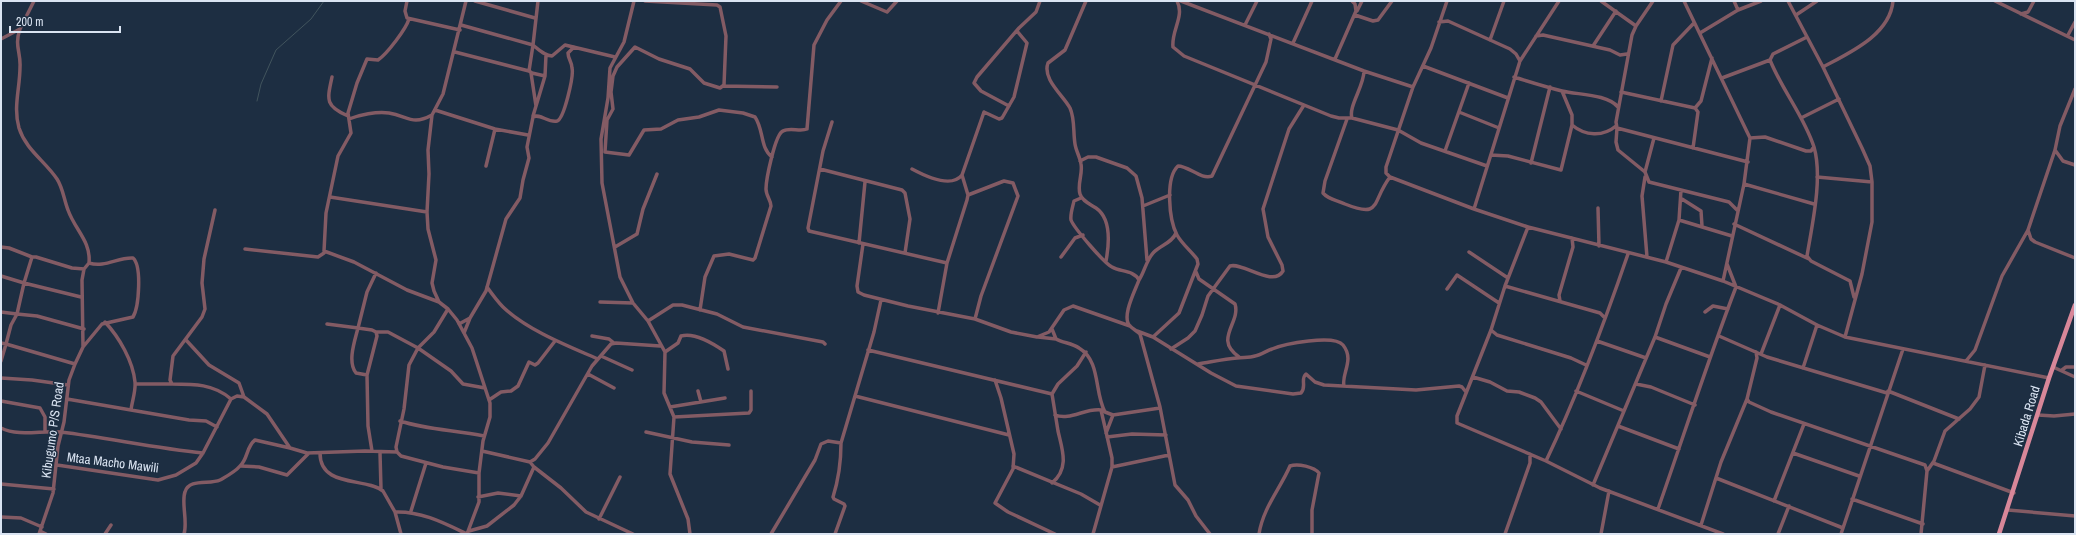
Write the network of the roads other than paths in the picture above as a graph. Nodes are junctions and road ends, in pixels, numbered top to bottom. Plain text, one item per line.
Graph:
1 (34, 1) edge
2 (408, 1) edge
3 (466, 1) edge
4 (475, 1) edge
5 (538, 1) edge
6 (634, 1) edge
7 (645, 1) edge
8 (841, 1) edge
9 (860, 1) edge
10 (897, 1) edge
11 (1040, 1) edge
12 (1086, 1) edge
13 (1177, 1) edge
14 (1181, 1) edge
15 (1257, 1) edge
16 (1312, 1) edge
17 (1352, 1) edge
18 (1362, 1) edge
19 (1392, 1) edge
20 (1446, 1) edge
21 (1504, 1) edge
22 (1559, 1) edge
23 (1601, 1) edge
24 (1653, 1) edge
25 (1684, 1) edge
26 (1734, 1) edge
27 (1761, 1) edge
28 (1788, 1) edge
29 (1817, 1) edge
30 (1893, 1) edge
31 (1995, 1) edge
32 (2034, 1) edge
33 (669, 2) edge
34 (1189, 3) edge
35 (1180, 9) junction
36 (1738, 10) junction
37 (1616, 11) junction
38 (1443, 12) junction
39 (1356, 13) junction
40 (1796, 14) junction
41 (2021, 14) junction
42 (535, 18) junction
43 (409, 19) junction
44 (1448, 21) junction
45 (1439, 22) junction
46 (2075, 22) edge
47 (1694, 23) junction
48 (461, 25) junction
49 (1245, 25) junction
50 (1636, 26) junction
51 (1541, 28) junction
52 (20, 29) junction
53 (460, 30) junction
54 (1017, 31) junction
55 (1700, 33) junction
56 (1269, 34) junction
57 (1544, 35) junction
58 (2068, 35) junction
59 (1536, 36) junction
60 (1807, 37) junction
61 (1, 38) edge
62 (1490, 40) junction
63 (2075, 40) edge
64 (1293, 43) junction
65 (533, 45) junction
66 (1593, 46) junction
67 (574, 47) junction
68 (454, 52) junction
69 (1627, 54) junction
70 (546, 55) junction
71 (615, 57) junction
72 (1712, 58) junction
73 (1335, 59) junction
74 (1770, 60) junction
75 (1520, 61) junction
76 (1423, 66) junction
77 (1823, 67) junction
78 (1364, 71) junction
79 (530, 72) junction
80 (545, 76) junction
81 (1514, 77) junction
82 (332, 78) dead end
83 (1722, 78) junction
84 (1469, 83) junction
85 (1256, 85) junction
86 (723, 86) junction
87 (1413, 86) junction
88 (777, 87) dead end
89 (1550, 87) junction
90 (2075, 89) edge
91 (1562, 91) junction
92 (1621, 92) junction
93 (1508, 98) junction
94 (1839, 99) junction
95 (1661, 100) junction
96 (1304, 105) junction
97 (1009, 106) junction
98 (536, 107) junction
99 (1618, 107) junction
100 (1695, 108) junction
101 (435, 110) junction
102 (1459, 112) junction
103 (432, 115) junction
104 (533, 117) junction
105 (348, 118) junction
106 (1352, 118) junction
107 (1801, 118) junction
108 (1348, 119) junction
109 (832, 122) dead end
110 (1572, 125) junction
111 (1617, 127) junction
112 (1499, 128) junction
113 (495, 129) junction
114 (1398, 130) junction
115 (528, 135) junction
116 (1654, 138) junction
117 (1750, 138) junction
118 (1814, 147) junction
119 (1693, 148) junction
120 (2055, 150) junction
121 (1445, 151) junction
122 (603, 152) junction
123 (1492, 155) junction
124 (772, 157) junction
125 (1080, 161) junction
126 (1748, 162) junction
127 (1531, 163) junction
128 (2075, 165) edge
129 (486, 166) dead end
130 (1487, 166) junction
131 (820, 169) junction
132 (912, 169) dead end
133 (657, 174) dead end
134 (1645, 174) junction
135 (962, 175) junction
136 (1390, 177) junction
137 (1817, 177) junction
138 (865, 182) junction
139 (1649, 182) junction
140 (1872, 182) junction
141 (1643, 184) junction
142 (1744, 184) junction
143 (1681, 190) junction
144 (968, 195) junction
145 (1170, 195) junction
146 (330, 197) junction
147 (1081, 198) junction
148 (1682, 199) junction
149 (1814, 204) junction
150 (1143, 206) junction
151 (1598, 208) dead end
152 (1474, 209) junction
153 (216, 210) dead end
154 (1737, 210) junction
155 (427, 212) junction
156 (1679, 220) junction
157 (1734, 224) junction
158 (1702, 226) junction
159 (1528, 227) junction
160 (2028, 230) junction
161 (1176, 232) junction
162 (1083, 235) junction
163 (1732, 236) junction
164 (1572, 238) junction
165 (861, 244) junction
166 (1599, 246) junction
167 (1, 247) edge
168 (615, 247) junction
169 (245, 249) dead end
170 (1469, 252) dead end
171 (324, 253) junction
172 (905, 253) junction
173 (1628, 254) junction
174 (32, 257) junction
175 (1647, 257) junction
176 (1061, 258) dead end
177 (2075, 258) edge
178 (1809, 259) junction
179 (1147, 260) junction
180 (1106, 262) junction
181 (1666, 262) junction
182 (89, 263) junction
183 (947, 263) junction
184 (1727, 263) junction
185 (1681, 268) junction
186 (84, 269) junction
187 (1196, 272) junction
188 (376, 273) junction
189 (1, 276) edge
190 (1508, 278) junction
191 (1199, 279) junction
192 (1139, 280) junction
193 (1723, 281) junction
194 (1192, 282) junction
195 (24, 283) junction
196 (1505, 286) junction
197 (1736, 287) junction
198 (487, 288) junction
199 (1213, 288) junction
200 (1447, 289) dead end
201 (81, 297) junction
202 (1854, 298) junction
203 (881, 300) junction
204 (439, 302) junction
205 (600, 302) dead end
206 (1560, 302) junction
207 (633, 303) junction
208 (1499, 303) junction
209 (1780, 305) junction
210 (2075, 305) edge
211 (448, 309) junction
212 (1728, 309) junction
213 (700, 310) junction
214 (1, 312) edge
215 (1704, 312) dead end
216 (938, 313) junction
217 (17, 314) junction
218 (470, 318) junction
219 (1605, 318) junction
220 (975, 319) junction
221 (105, 322) junction
222 (648, 322) junction
223 (327, 324) dead end
224 (459, 324) junction
225 (1817, 325) junction
226 (1130, 326) junction
227 (358, 328) junction
228 (84, 329) junction
229 (1052, 329) junction
230 (1136, 330) junction
231 (1492, 330) junction
232 (376, 332) junction
233 (464, 333) junction
234 (592, 336) dead end
235 (1719, 336) junction
236 (1037, 337) junction
237 (1153, 337) junction
238 (1845, 337) junction
239 (1655, 338) junction
240 (1056, 339) junction
241 (186, 340) junction
242 (555, 341) junction
243 (1597, 341) junction
244 (1, 343) edge
245 (6, 344) junction
246 (614, 344) junction
247 (826, 344) dead end
248 (660, 346) junction
249 (83, 347) junction
250 (418, 348) junction
251 (1903, 348) junction
252 (1171, 349) junction
253 (868, 350) junction
254 (665, 352) junction
255 (1086, 352) junction
256 (1756, 352) junction
257 (1761, 354) junction
258 (600, 357) junction
259 (1239, 357) junction
260 (1710, 357) junction
261 (1646, 358) junction
262 (1, 361) edge
263 (1966, 361) junction
264 (75, 364) junction
265 (1198, 364) junction
266 (1586, 365) junction
267 (1985, 365) junction
268 (2053, 367) junction
269 (2075, 367) edge
270 (1803, 368) junction
271 (728, 369) dead end
272 (632, 370) dead end
273 (2062, 370) junction
274 (588, 374) junction
275 (367, 375) junction
276 (1473, 377) junction
277 (2075, 377) edge
278 (1, 378) edge
279 (2049, 378) junction
280 (994, 380) junction
281 (135, 384) junction
282 (172, 384) junction
283 (1636, 384) junction
284 (68, 385) junction
285 (1344, 386) junction
286 (485, 388) junction
287 (614, 388) dead end
288 (698, 391) dead end
289 (751, 391) dead end
290 (1466, 392) junction
291 (1576, 392) junction
292 (1887, 392) junction
293 (1052, 394) junction
294 (855, 396) junction
295 (244, 397) junction
296 (725, 398) dead end
297 (67, 399) junction
298 (231, 399) junction
299 (1747, 399) junction
300 (489, 400) junction
301 (1, 401) edge
302 (701, 402) junction
303 (1695, 405) junction
304 (670, 407) junction
305 (1160, 408) junction
306 (131, 410) junction
307 (1624, 411) junction
308 (2075, 414) edge
309 (1055, 415) junction
310 (2038, 415) junction
311 (1113, 416) junction
312 (674, 417) junction
313 (1959, 419) junction
314 (400, 421) junction
315 (1804, 424) junction
316 (1618, 426) junction
317 (217, 427) junction
318 (1, 428) edge
319 (1561, 430) junction
320 (45, 431) junction
321 (61, 432) junction
322 (646, 432) dead end
323 (1009, 435) junction
324 (1106, 435) junction
325 (1166, 435) junction
326 (484, 436) junction
327 (672, 439) junction
328 (841, 443) junction
329 (730, 444) dead end
330 (1870, 446) junction
331 (290, 448) junction
332 (1680, 450) junction
333 (372, 451) junction
334 (482, 451) junction
335 (396, 452) junction
336 (309, 453) junction
337 (320, 453) junction
338 (380, 453) junction
339 (1793, 453) junction
340 (203, 454) junction
341 (1530, 454) junction
342 (1169, 455) junction
343 (1546, 461) junction
344 (530, 462) junction
345 (426, 463) junction
346 (1933, 463) junction
347 (57, 465) junction
348 (241, 466) junction
349 (1013, 466) junction
350 (534, 467) junction
351 (1112, 467) junction
352 (1927, 470) junction
353 (479, 473) junction
354 (1859, 476) junction
355 (620, 477) dead end
356 (1716, 478) junction
357 (1052, 483) junction
358 (1, 484) edge
359 (1593, 485) junction
360 (54, 489) junction
361 (381, 489) junction
362 (1609, 491) junction
363 (2014, 493) junction
364 (521, 496) junction
365 (478, 497) junction
366 (1852, 499) junction
367 (1774, 501) junction
368 (1100, 505) junction
369 (1789, 506) junction
370 (1658, 509) junction
371 (2008, 510) junction
372 (395, 512) junction
373 (411, 512) junction
374 (2075, 516) edge
375 (1, 517) edge
376 (599, 519) junction
377 (1923, 524) junction
378 (1701, 525) junction
379 (111, 526) dead end
380 (1843, 528) junction
381 (40, 531) edge
382 (468, 533) edge
383 (46, 534) edge
384 (105, 534) edge
385 (184, 534) edge
386 (401, 534) edge
387 (633, 534) edge
388 (690, 534) edge
389 (770, 534) edge
390 (835, 534) edge
391 (1055, 534) edge
392 (1093, 534) edge
393 (1210, 534) edge
394 (1259, 534) edge
395 (1312, 534) edge
396 (1505, 534) edge
397 (1601, 534) edge
398 (1723, 534) edge
399 (1778, 534) edge
400 (1841, 534) edge
401 (1921, 534) edge
402 (1999, 534) edge

1 - 52 street
2 - 43 street
3 - 48 street
4 - 42 street
5 - 42 street
6 - 71 street
7 - 33 street
8 - 124 street
9 - 10 street
11 - 54 street
12 - 125 street
13 - 35 street
14 - 34 street
15 - 49 street
16 - 64 street
17 - 39 street
18 - 39 street
19 - 39 street
20 - 38 street
21 - 62 street
22 - 51 street
23 - 37 street
24 - 50 street
25 - 47 street
26 - 36 street
27 - 36 street
28 - 40 street
29 - 40 street
30 - 77 street
31 - 41 street
32 - 41 street
33 - 86 street
34 - 35 street
34 - 49 street
35 - 85 street
36 - 55 street
37 - 50 street
37 - 66 street
38 - 44 street
38 - 45 street
39 - 73 street
40 - 60 street
41 - 58 street
42 - 65 street
43 - 53 street
43 - 105 street
44 - 45 street
44 - 62 street
45 - 76 street
46 - 58 street
47 - 55 street
47 - 95 street
48 - 53 street
48 - 65 street
49 - 56 street
50 - 69 street
51 - 57 street
51 - 59 street
52 - 61 street
52 - 182 street
53 - 68 street
54 - 97 street
54 - 97 street
55 - 72 street
56 - 64 street
56 - 85 street
57 - 59 street
57 - 66 street
58 - 63 street
59 - 75 street
60 - 74 street
60 - 77 street
62 - 75 street
64 - 73 street
65 - 70 street
65 - 79 street
66 - 69 street
67 - 70 street
67 - 71 street
67 - 104 street
68 - 79 street
68 - 101 street
69 - 92 street
70 - 80 street
71 - 122 street
72 - 83 street
72 - 100 street
73 - 78 street
74 - 83 street
74 - 107 street
75 - 81 street
76 - 84 street
76 - 87 street
77 - 94 street
78 - 87 street
78 - 106 street
79 - 80 street
79 - 98 street
80 - 98 street
81 - 89 street
81 - 93 street
82 - 105 street
83 - 117 street
84 - 93 street
84 - 102 street
85 - 96 street
85 - 145 street
86 - 88 street
86 - 122 street
87 - 114 street
89 - 91 street
89 - 127 street
90 - 120 street
91 - 99 street
91 - 110 street
92 - 95 street
92 - 99 street
93 - 112 street
94 - 107 street
94 - 140 street
95 - 100 street
96 - 108 street
96 - 199 street
97 - 135 street
98 - 104 street
99 - 111 street
100 - 119 street
101 - 103 street
101 - 113 street
102 - 112 street
102 - 121 street
103 - 105 street
103 - 155 street
104 - 115 street
105 - 146 street
106 - 108 street
106 - 114 street
107 - 118 street
108 - 136 street
109 - 131 street
110 - 111 street
110 - 127 street
111 - 116 street
111 - 134 street
112 - 123 street
113 - 115 street
113 - 129 street
114 - 121 street
114 - 136 street
115 - 198 street
116 - 119 street
116 - 134 street
117 - 118 street
117 - 126 street
118 - 137 street
119 - 126 street
120 - 128 street
120 - 160 street
121 - 130 street
122 - 124 street
122 - 168 street
123 - 127 street
123 - 130 street
124 - 213 street
125 - 147 street
125 - 150 street
126 - 142 street
130 - 152 street
131 - 138 street
131 - 165 street
132 - 135 street
133 - 168 street
134 - 139 street
134 - 141 street
135 - 144 street
136 - 152 street
137 - 140 street
137 - 149 street
138 - 165 street
138 - 172 street
139 - 141 street
139 - 143 street
140 - 202 street
141 - 175 street
142 - 149 street
142 - 154 street
143 - 148 street
143 - 154 street
144 - 183 street
144 - 220 street
145 - 150 street
145 - 161 street
146 - 155 street
146 - 171 street
147 - 162 street
147 - 180 street
148 - 156 street
148 - 158 street
149 - 178 street
150 - 179 street
151 - 166 street
152 - 159 street
153 - 241 street
154 - 157 street
155 - 204 street
156 - 158 street
156 - 181 street
157 - 163 street
157 - 178 street
158 - 163 street
159 - 164 street
159 - 190 street
160 - 177 street
160 - 263 street
161 - 179 street
161 - 187 street
162 - 176 street
162 - 180 street
163 - 184 street
164 - 166 street
164 - 206 street
165 - 172 street
165 - 203 street
166 - 173 street
167 - 174 street
168 - 207 street
169 - 171 street
170 - 190 street
171 - 188 street
172 - 183 street
173 - 175 street
173 - 219 street
174 - 186 street
174 - 195 street
175 - 181 street
178 - 202 street
179 - 192 street
180 - 192 street
181 - 185 street
182 - 186 street
182 - 221 street
183 - 216 street
184 - 193 street
184 - 197 street
185 - 193 street
185 - 239 street
186 - 201 street
187 - 191 street
187 - 194 street
188 - 204 street
188 - 227 street
189 - 195 street
190 - 196 street
191 - 194 street
191 - 199 street
192 - 226 street
193 - 197 street
194 - 237 street
195 - 201 street
195 - 217 street
196 - 206 street
196 - 208 street
197 - 209 street
197 - 212 street
198 - 218 street
198 - 242 street
199 - 252 street
199 - 259 street
200 - 208 street
201 - 228 street
202 - 238 street
203 - 216 street
203 - 253 street
204 - 211 street
205 - 207 street
206 - 219 street
207 - 222 street
208 - 231 street
209 - 225 street
209 - 257 street
210 - 268 main road, Kibada Road
211 - 224 street
211 - 250 street
212 - 215 street
212 - 235 street
213 - 222 street
213 - 247 street
214 - 217 street
216 - 220 street
217 - 228 street
217 - 245 street
218 - 224 street
218 - 233 street
219 - 243 street
220 - 236 street
221 - 249 street, Kibugumo P/S Road
221 - 281 street
222 - 248 street
223 - 227 street
224 - 233 street
225 - 238 street
225 - 270 street
226 - 229 street
226 - 230 street
227 - 232 street
227 - 275 street
228 - 249 street
229 - 236 street
229 - 240 street
230 - 237 street
230 - 305 street
231 - 266 street
231 - 276 street
232 - 250 street
232 - 275 street
233 - 286 street
234 - 246 street
235 - 256 street
235 - 260 street
236 - 240 street
237 - 252 street
238 - 251 street
239 - 260 street
239 - 261 street
240 - 255 street
241 - 282 street
241 - 295 street
242 - 258 street
242 - 300 street
243 - 261 street
243 - 266 street
244 - 245 street
245 - 262 street
245 - 264 street
246 - 248 street
246 - 258 street
248 - 254 street
249 - 264 street, Kibugumo P/S Road
250 - 286 street
250 - 314 street
251 - 263 street
251 - 292 street
252 - 265 street
253 - 280 street
253 - 294 street
254 - 271 street
254 - 304 street
255 - 293 street
255 - 311 street
256 - 257 street
256 - 299 street
257 - 270 street
258 - 272 street
258 - 274 street
259 - 265 street
259 - 285 street
260 - 303 street
261 - 283 street
263 - 267 street
264 - 284 street, Kibugumo P/S Road
265 - 285 street
266 - 291 street
267 - 279 street
267 - 313 street
268 - 273 street
268 - 279 main road, Kibada Road
269 - 273 street
270 - 292 street
273 - 277 street
274 - 287 street
274 - 344 street
275 - 333 street
276 - 290 street
276 - 319 street
278 - 284 street
279 - 310 main road, Kibada Road
280 - 293 street
280 - 323 street
281 - 282 street
281 - 306 street
282 - 298 street
283 - 303 street
283 - 307 street
284 - 297 street, Kibugumo P/S Road
285 - 290 street
286 - 300 street
288 - 302 street
289 - 312 street
290 - 341 street
291 - 307 street
291 - 319 street
292 - 313 street
292 - 330 street
293 - 309 street
294 - 323 street
294 - 328 street
295 - 298 street
295 - 331 street
296 - 302 street
297 - 306 street
297 - 321 street, Kibugumo P/S Road
298 - 317 street, Mtaa Macho Mawili
299 - 315 street
299 - 356 street
300 - 326 street
301 - 320 street
302 - 304 street
303 - 332 street
304 - 312 street
305 - 311 street
305 - 325 street
306 - 317 street
307 - 316 street
308 - 310 street
309 - 324 street
309 - 357 street
310 - 363 main road, Kibada Road
311 - 324 street
312 - 327 street
313 - 346 street
314 - 326 street
314 - 335 street
315 - 330 street
315 - 339 street
316 - 332 street
316 - 359 street
317 - 340 street, Mtaa Macho Mawili
318 - 320 street
319 - 343 street
320 - 321 street
321 - 340 street
321 - 347 street, Kibugumo P/S Road
322 - 327 street
323 - 349 street
324 - 325 street
324 - 351 street
325 - 342 street
326 - 334 street
327 - 329 street
327 - 388 street
328 - 389 street
328 - 390 street
330 - 352 street
330 - 354 street
331 - 336 street
331 - 348 street
332 - 370 street
333 - 337 street
333 - 338 street
334 - 344 street
334 - 353 street
335 - 338 street
335 - 345 street
336 - 337 street
336 - 348 street
337 - 361 street
338 - 361 street
339 - 354 street
339 - 367 street
340 - 347 street, Mtaa Macho Mawili
341 - 343 street
341 - 396 street
342 - 351 street
342 - 393 street
343 - 359 street
344 - 350 street
345 - 353 street
345 - 373 street
346 - 352 street
346 - 363 street
347 - 360 street, Kibugumo P/S Road
348 - 385 street
349 - 357 street
349 - 391 street
350 - 364 street
350 - 376 street
351 - 368 street
352 - 377 street
353 - 365 street
354 - 366 street
355 - 376 street
356 - 367 street
356 - 378 street
357 - 368 street
358 - 360 street
359 - 362 street
360 - 381 street, Kibugumo P/S Road
361 - 372 street
362 - 370 street
362 - 397 street
363 - 371 main road, Kibada Road
364 - 365 street
364 - 382 street
365 - 382 street
366 - 377 street
366 - 380 street
367 - 369 street
368 - 392 street
369 - 380 street
369 - 399 street
370 - 378 street
371 - 374 street
371 - 402 main road, Kibada Road
372 - 373 street
372 - 386 street
373 - 382 street
375 - 381 street
376 - 387 street
377 - 401 street
378 - 398 street
379 - 384 street
380 - 400 street
381 - 383 street
394 - 395 street

